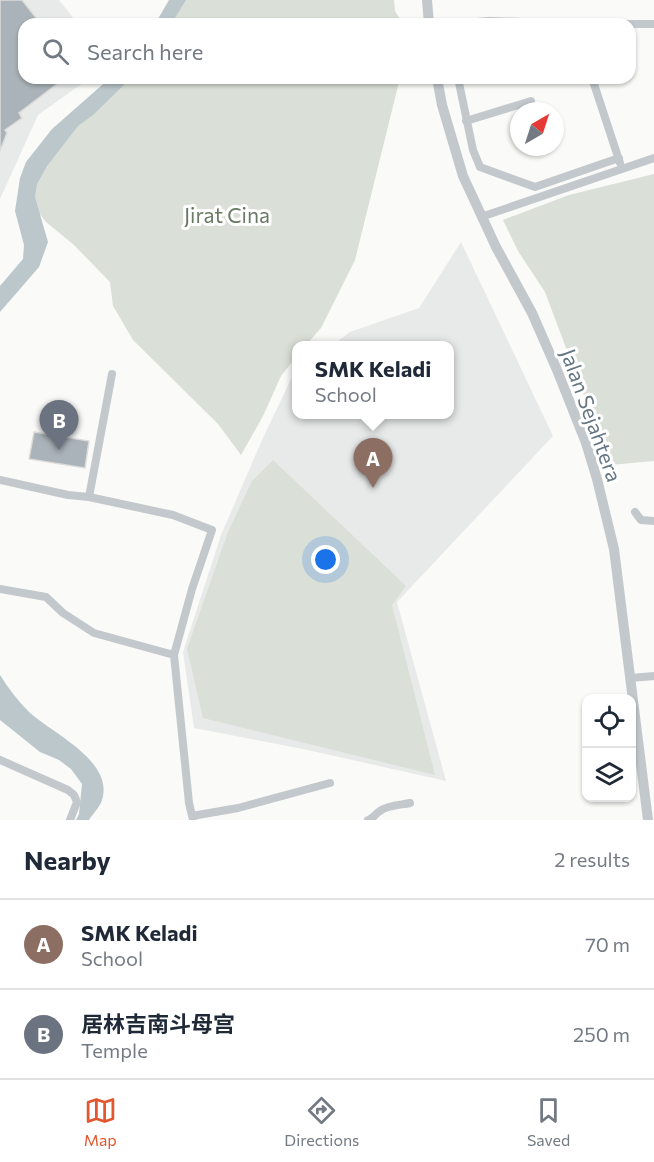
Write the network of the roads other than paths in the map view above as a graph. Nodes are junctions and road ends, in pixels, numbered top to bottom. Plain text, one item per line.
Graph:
1 (427, 0) edge
2 (428, 18) edge
3 (636, 24) edge
4 (654, 24) edge
5 (437, 84) edge
6 (459, 84) edge
7 (594, 84) edge
8 (531, 101) dead end
9 (466, 121) junction
10 (619, 158) junction
11 (654, 158) edge
12 (623, 169) junction
13 (481, 217) junction
14 (112, 374) dead end
15 (0, 480) edge
16 (89, 497) junction
17 (635, 512) dead end
18 (654, 521) edge
19 (0, 589) edge
20 (174, 655) junction
21 (654, 676) edge
22 (631, 678) junction
23 (0, 760) edge
24 (330, 783) dead end
25 (410, 803) dead end
26 (193, 818) edge
27 (650, 818) edge
28 (70, 820) edge
29 (368, 820) edge

1 - 2 street
3 - 4 street
5 - 13 street, Jalan Sejahtera
6 - 9 street
7 - 10 street
8 - 9 street
9 - 10 street
10 - 12 street
11 - 12 street
12 - 13 street
13 - 22 street, Jalan Sejahtera
14 - 16 street
15 - 16 street
16 - 20 street
17 - 18 street
19 - 20 street
20 - 26 street
21 - 22 street
22 - 27 street, Jalan Sejahtera
23 - 28 street
24 - 26 street
25 - 29 street

